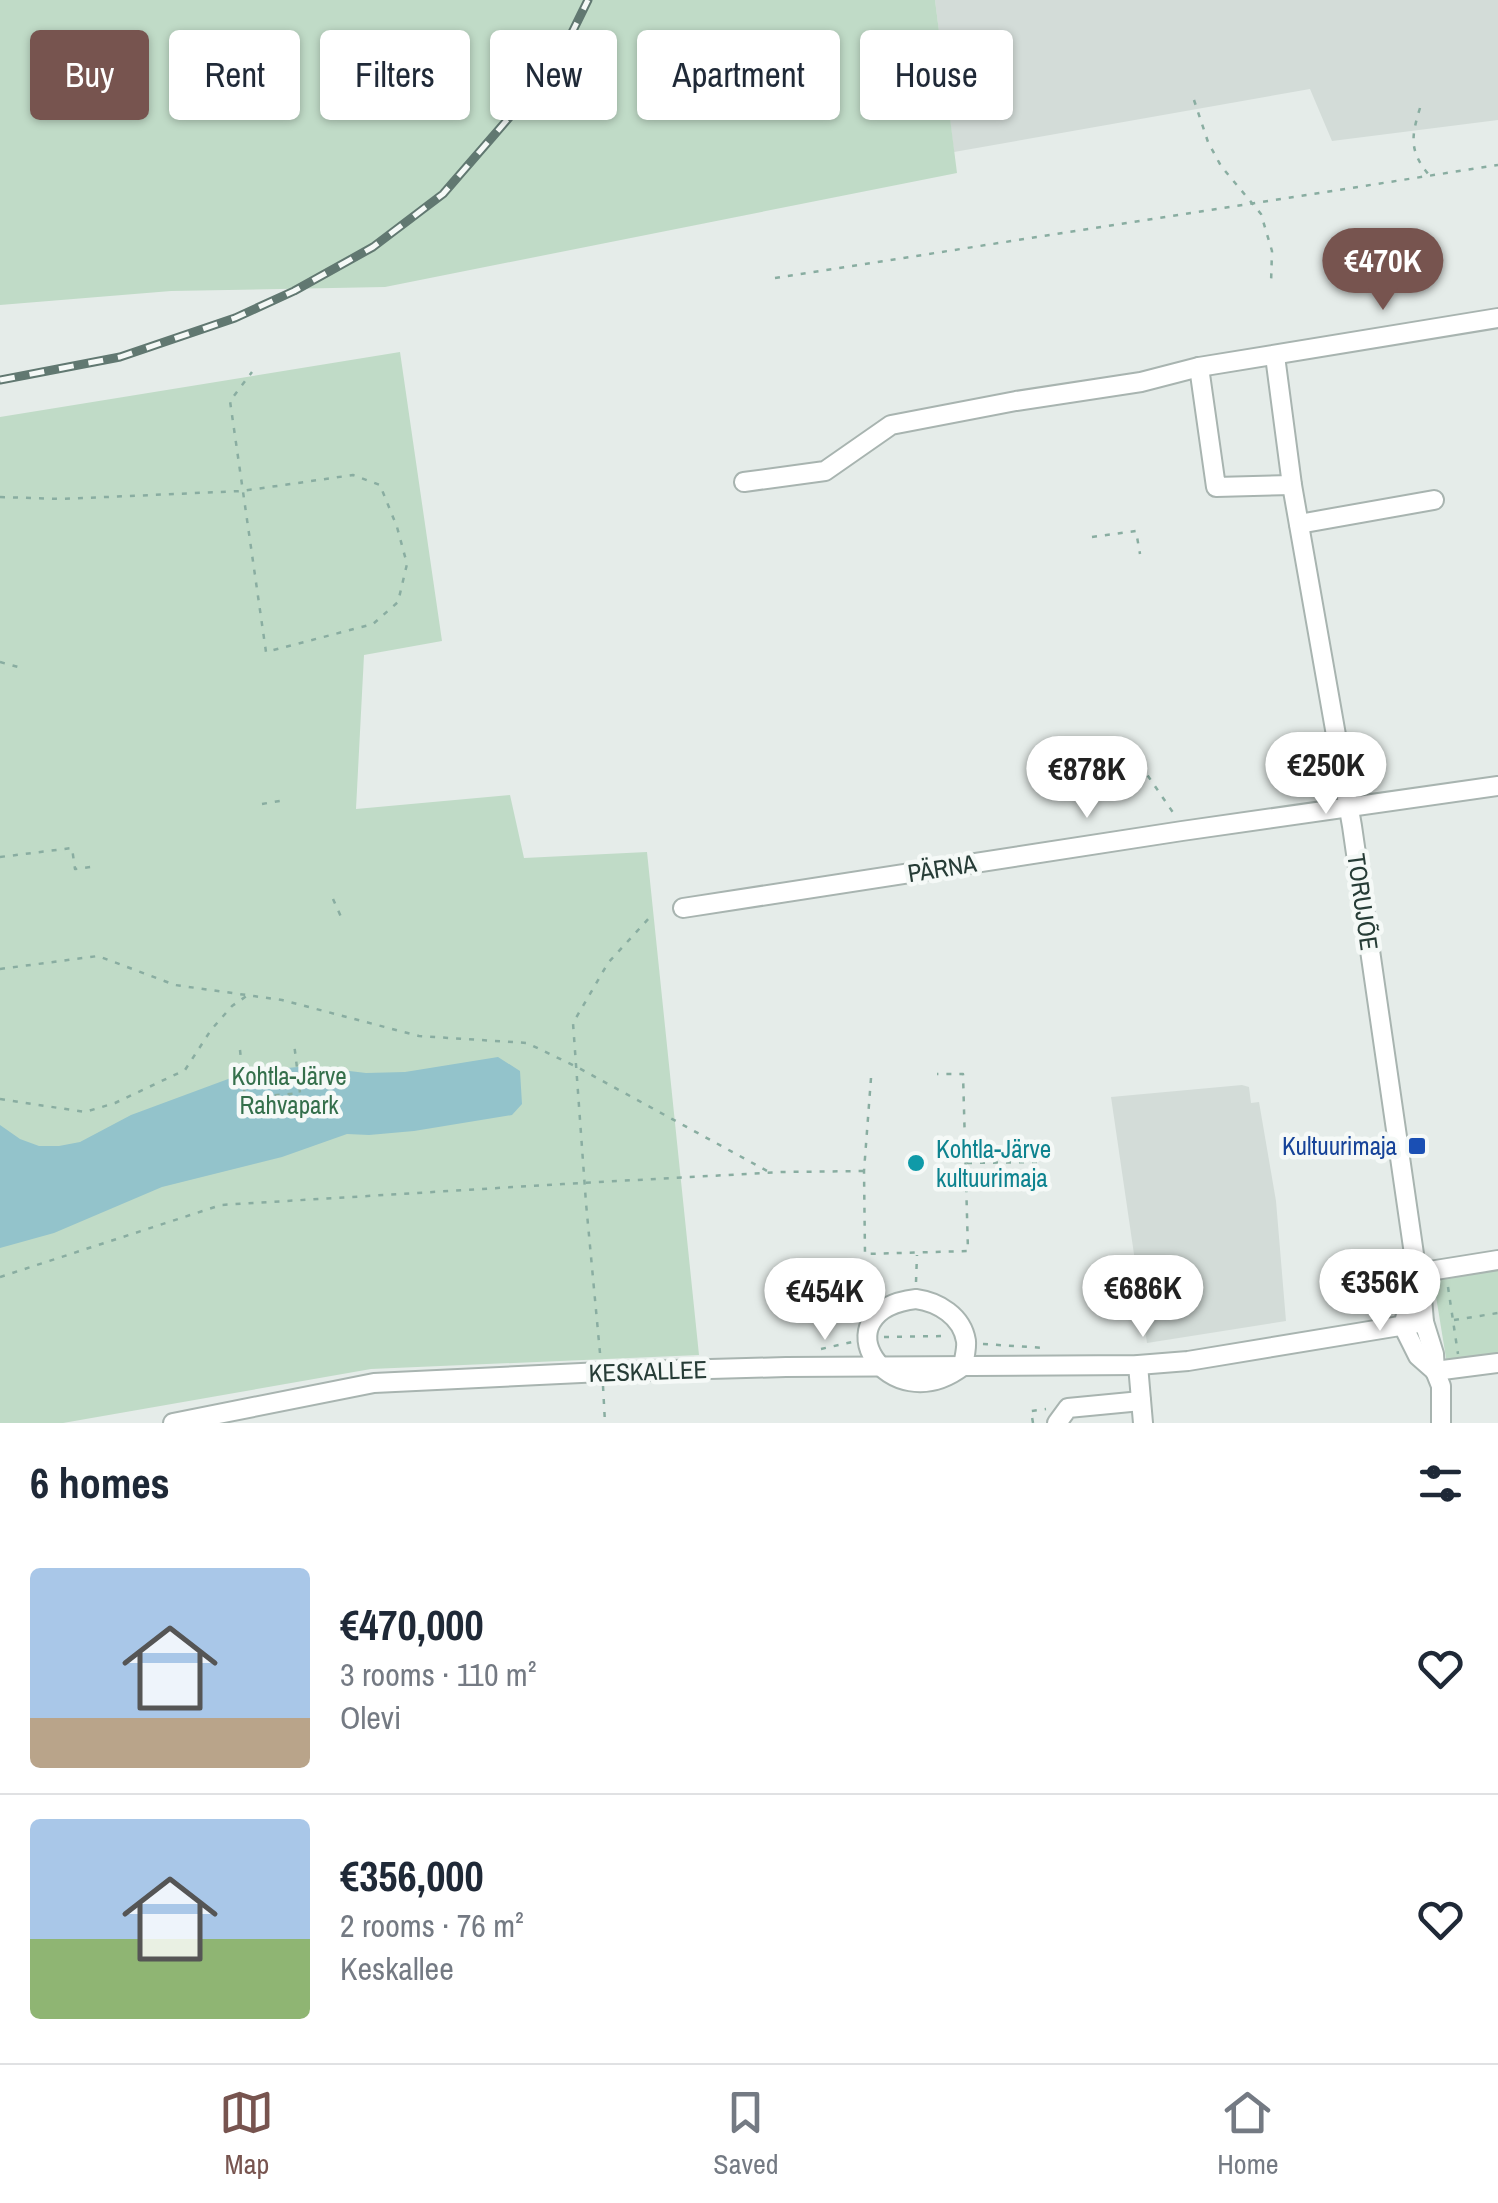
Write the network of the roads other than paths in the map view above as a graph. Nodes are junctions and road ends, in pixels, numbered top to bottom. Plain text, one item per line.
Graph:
1 (1498, 318) edge
2 (1275, 356) junction
3 (1199, 367) junction
4 (744, 482) dead end
5 (1292, 486) junction
6 (1434, 500) dead end
7 (1299, 524) junction
8 (1498, 786) edge
9 (1348, 807) junction
10 (683, 908) dead end
11 (1498, 1260) edge
12 (1417, 1273) junction
13 (1424, 1322) junction
14 (1403, 1326) junction
15 (1498, 1363) edge
16 (1138, 1365) junction
17 (963, 1366) junction
18 (874, 1367) junction
19 (1435, 1371) junction
20 (1140, 1402) junction
21 (173, 1423) edge
22 (1056, 1423) edge
23 (1142, 1423) edge
24 (1441, 1423) edge

1 - 2 street
2 - 3 street
2 - 5 street, TORUJÕE
3 - 4 street
3 - 5 street
5 - 7 street, TORUJÕE
6 - 7 street
7 - 9 street, TORUJÕE
8 - 9 street, PÄRNA
9 - 10 street, PÄRNA
9 - 12 street, TORUJÕE
11 - 12 street
12 - 13 street, TORUJÕE
12 - 14 street, TORUJÕE
13 - 14 street, KESKALLEE
13 - 19 street, TORUJÕE
14 - 16 street, KESKALLEE
14 - 19 street, TORUJÕE
15 - 19 street
16 - 17 street, KESKALLEE
16 - 20 street
17 - 18 street, KESKALLEE
17 - 18 street
18 - 21 street, KESKALLEE
19 - 24 street, TORUJÕE
20 - 22 street
20 - 23 street

